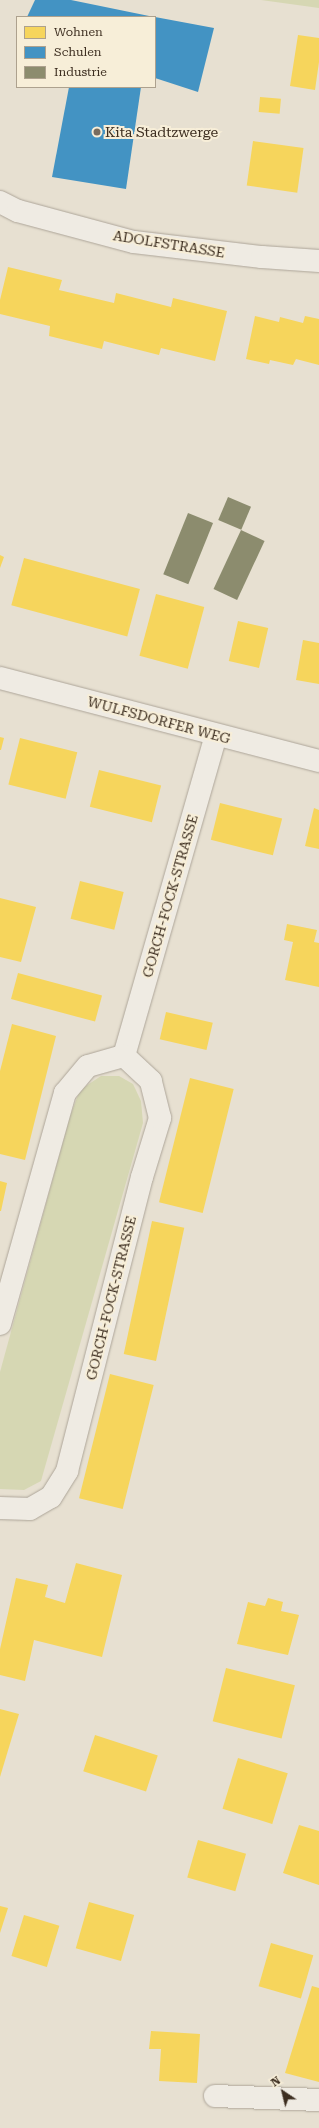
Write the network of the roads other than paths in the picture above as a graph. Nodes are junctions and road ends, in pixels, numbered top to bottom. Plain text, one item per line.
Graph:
1 (0, 202) edge
2 (319, 261) edge
3 (0, 678) edge
4 (216, 736) junction
5 (319, 761) edge
6 (124, 1056) junction
7 (0, 1324) edge
8 (1, 1511) edge
9 (215, 2096) dead end
10 (319, 2100) edge

1 - 2 street, ADOLFSTRASSE
3 - 4 street, WULFSDORFER WEG
4 - 5 street, WULFSDORFER WEG
4 - 6 street, GORCH-FOCK-STRASSE
6 - 7 street
6 - 8 street, GORCH-FOCK-STRASSE
9 - 10 street

